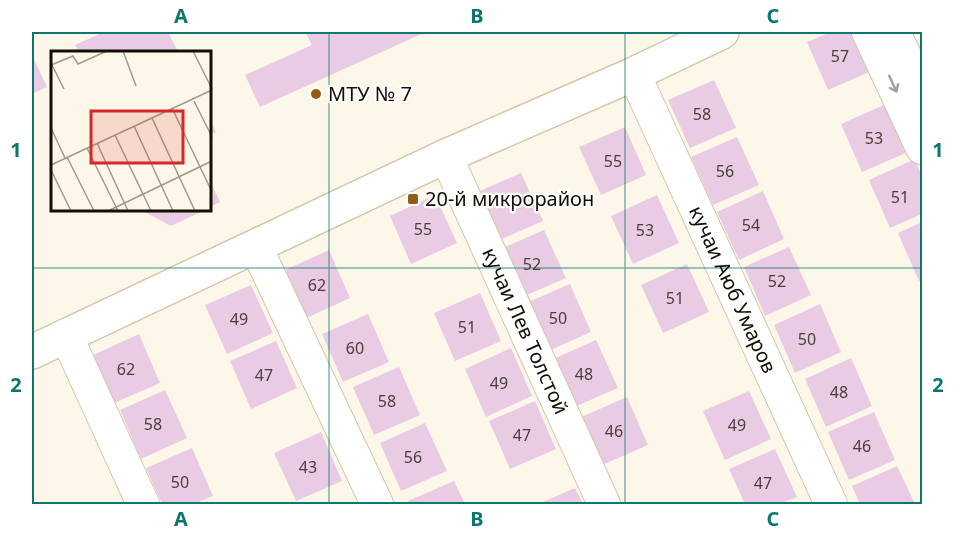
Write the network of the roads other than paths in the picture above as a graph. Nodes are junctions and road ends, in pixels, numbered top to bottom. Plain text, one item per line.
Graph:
1 (722, 32) edge
2 (868, 32) edge
3 (894, 32) edge
4 (634, 74) junction
5 (922, 92) edge
6 (922, 148) edge
7 (446, 156) junction
8 (256, 247) junction
9 (66, 335) junction
10 (32, 352) edge
11 (143, 504) edge
12 (376, 504) edge
13 (604, 504) edge
14 (831, 504) edge

1 - 4 main road
2 -> 6 street
3 - 5 street
4 - 7 main road
4 - 14 street, кучаи Аюб Умаров
7 - 8 main road
7 - 13 street, кучаи Лев Толстой
8 - 9 main road
8 - 12 street
9 - 10 main road
9 - 11 street

